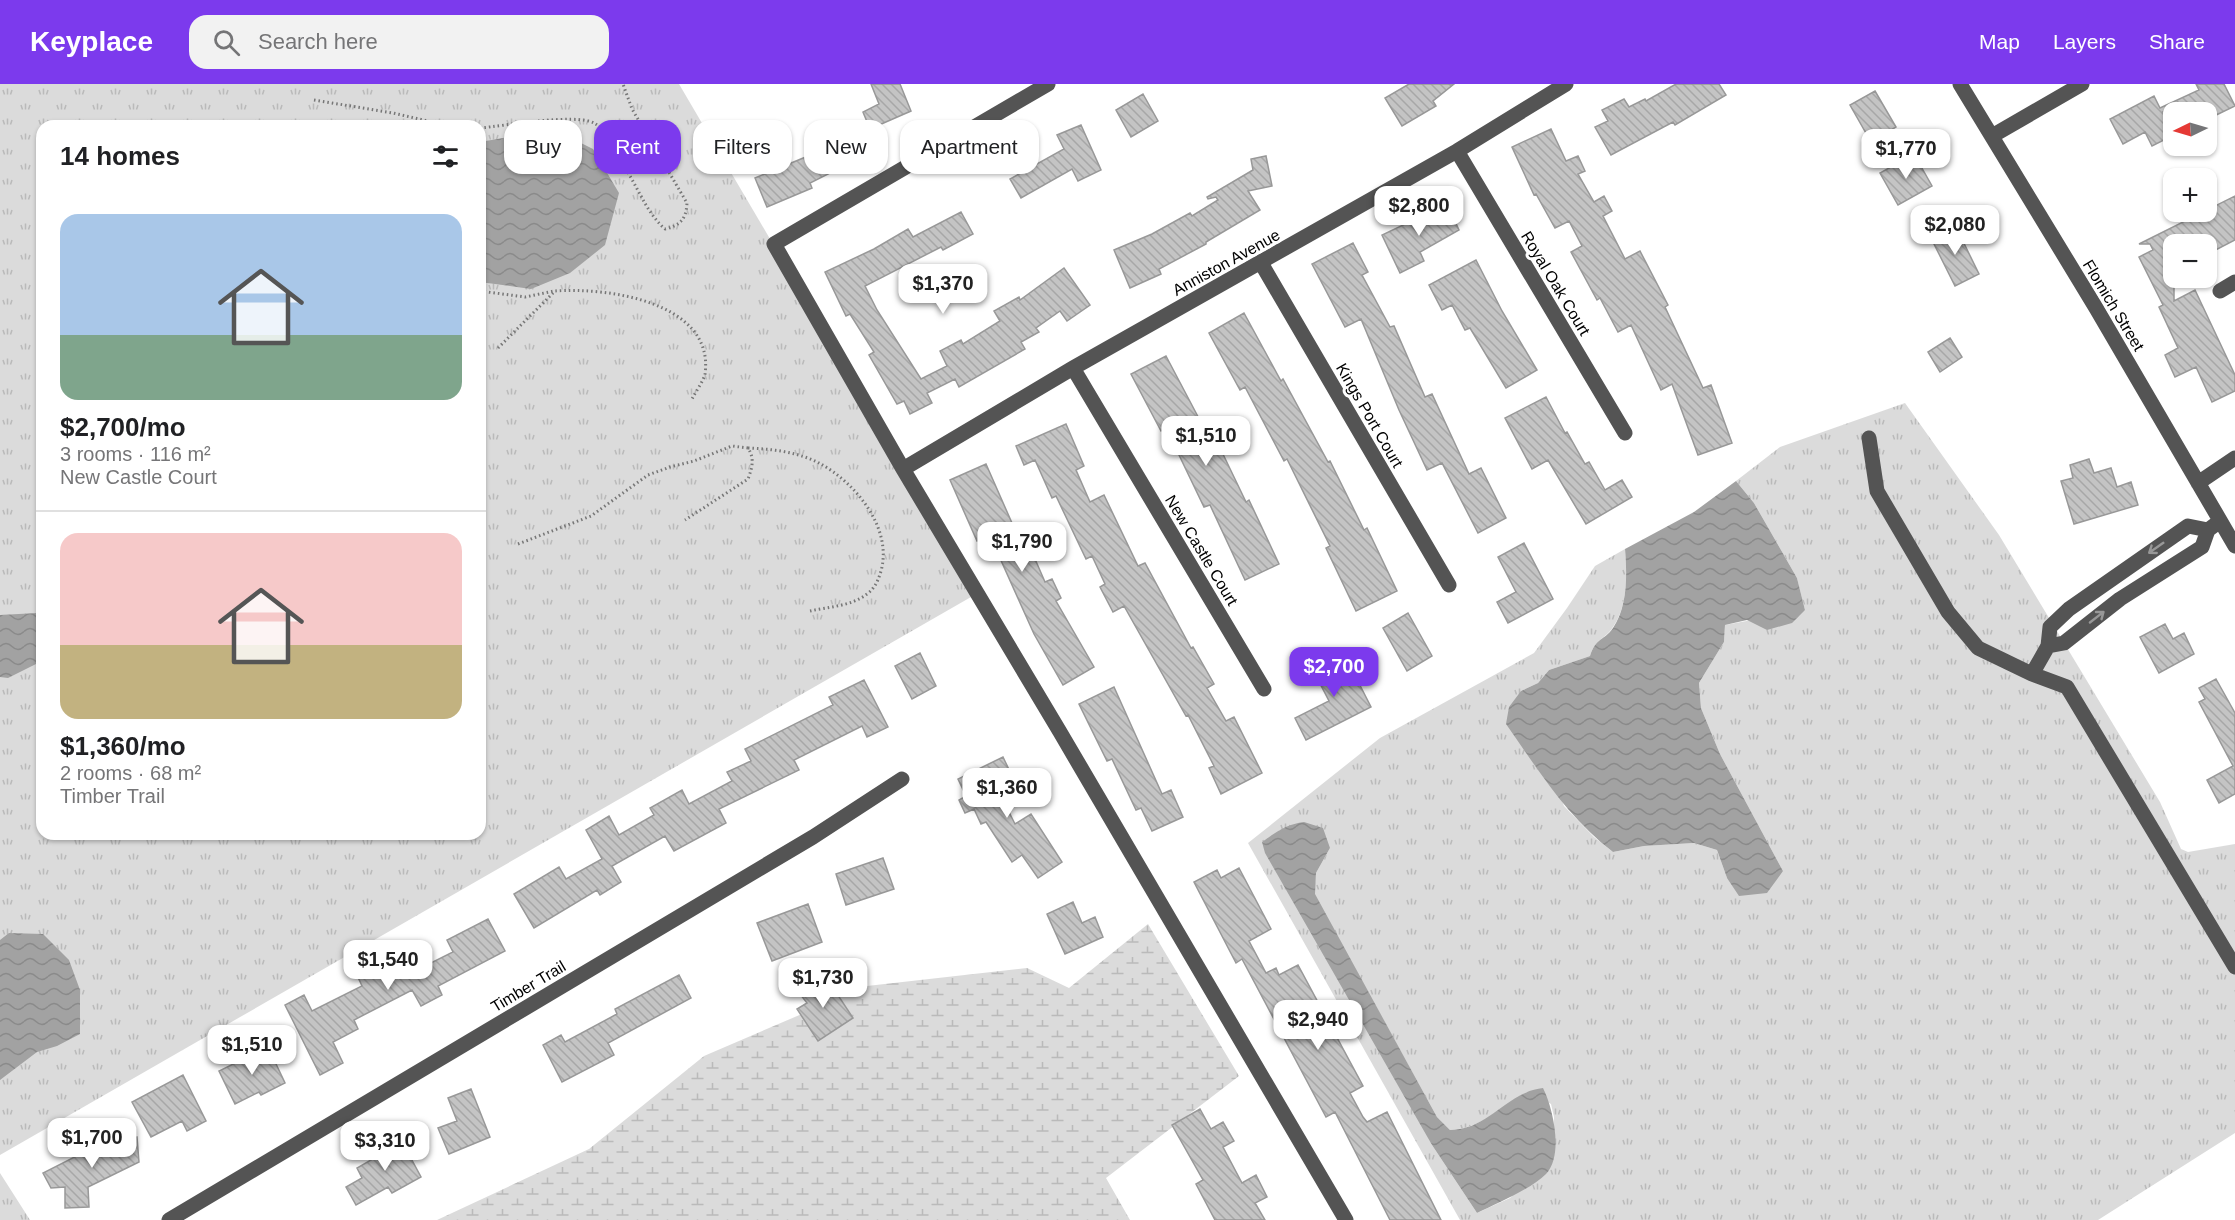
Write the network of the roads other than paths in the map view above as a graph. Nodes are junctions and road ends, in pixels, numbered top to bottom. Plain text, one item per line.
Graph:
1 (1048, 84) edge
2 (1566, 84) edge
3 (1960, 84) edge
4 (2082, 84) edge
5 (1992, 136) junction
6 (1457, 152) junction
7 (1261, 263) junction
8 (2235, 282) edge
9 (2220, 291) dead end
10 (1073, 368) junction
11 (1625, 433) dead end
12 (1869, 438) dead end
13 (2235, 458) edge
14 (903, 469) junction
15 (2198, 483) junction
16 (2214, 525) junction
17 (2235, 546) edge
18 (1449, 585) dead end
19 (2048, 646) junction
20 (2032, 674) junction
21 (1264, 689) dead end
22 (902, 779) dead end
23 (2235, 967) edge
24 (169, 1220) edge
25 (1346, 1220) edge

1 - 14 street
2 - 6 street, Anniston Avenue
3 - 5 street, Flomich Street
4 - 5 street
5 - 15 street, Flomich Street
6 - 7 street, Anniston Avenue
6 - 11 street, Royal Oak Court
7 - 10 street, Anniston Avenue
7 - 18 street, Kings Port Court
8 - 9 street
10 - 14 street, Anniston Avenue
10 - 21 street, New Castle Court
12 - 20 street
13 - 15 street
14 - 25 street
15 - 16 street, Flomich Street
16 - 17 street, Flomich Street
19 -> 16 street
16 -> 19 street
19 - 20 street
20 - 23 street
22 - 24 street, Timber Trail

